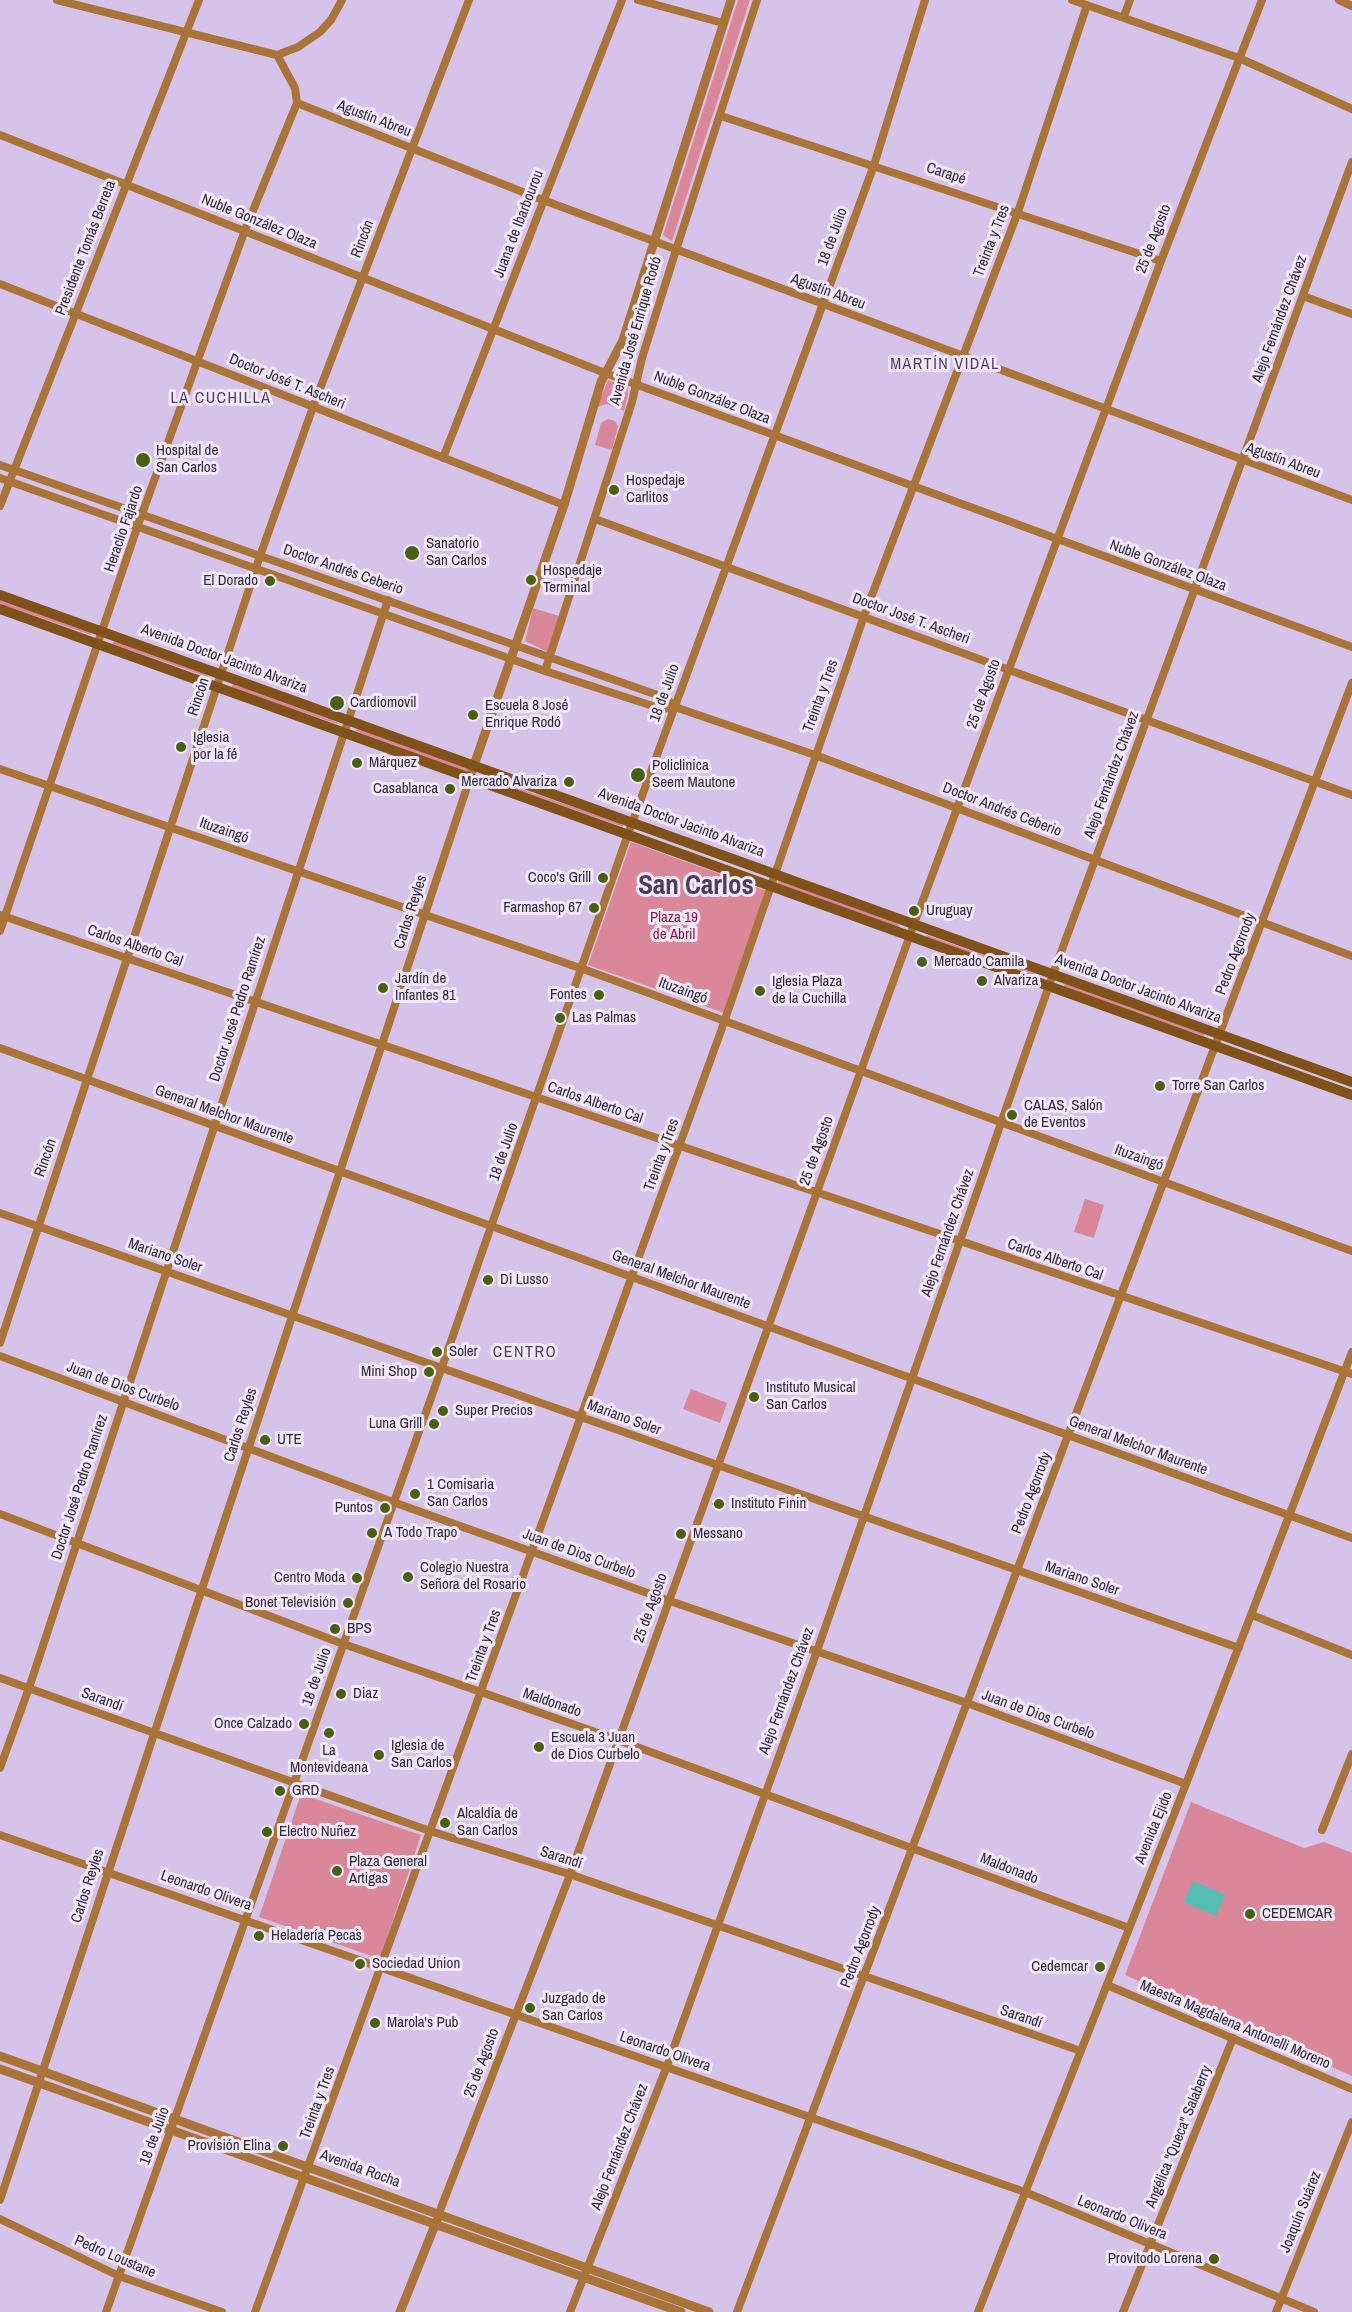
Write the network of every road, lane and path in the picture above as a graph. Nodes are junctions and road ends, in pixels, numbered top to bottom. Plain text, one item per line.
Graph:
1 (57, 0) edge
2 (199, 0) edge
3 (342, 0) edge
4 (469, 0) edge
5 (622, 0) edge
6 (638, 0) edge
7 (731, 0) edge
8 (757, 0) edge
9 (925, 0) edge
10 (1072, 0) edge
11 (1130, 0) edge
12 (1262, 0) edge
13 (1339, 0) edge
14 (1087, 5) junction
15 (1352, 6) edge
16 (1125, 16) junction
17 (723, 23) junction
18 (186, 33) junction
19 (278, 55) junction
20 (1239, 58) junction
21 (297, 103) junction
22 (1352, 109) edge
23 (721, 116) junction
24 (0, 135) edge
25 (413, 148) junction
26 (1352, 162) edge
27 (874, 165) junction
28 (125, 184) junction
29 (543, 200) junction
30 (1018, 212) junction
31 (244, 230) junction
32 (654, 242) junction
33 (676, 250) junction
34 (1161, 261) junction
35 (362, 278) junction
36 (0, 284) edge
37 (1303, 296) junction
38 (823, 304) junction
39 (75, 313) junction
40 (1352, 314) edge
41 (493, 330) junction
42 (963, 357) junction
43 (198, 361) junction
44 (605, 373) junction
45 (637, 385) junction
46 (313, 407) junction
47 (1106, 411) junction
48 (774, 436) junction
49 (443, 458) junction
50 (1242, 461) junction
51 (0, 465) edge
52 (13, 471) junction
53 (0, 478) edge
54 (9, 481) junction
55 (915, 486) junction
56 (1352, 500) edge
57 (564, 505) junction
58 (0, 506) edge
59 (142, 514) junction
60 (595, 519) junction
61 (138, 525) junction
62 (1058, 540) junction
63 (260, 556) junction
64 (724, 566) junction
65 (256, 568) junction
66 (1194, 590) junction
67 (0, 595) edge
68 (388, 600) junction
69 (0, 609) edge
70 (383, 612) junction
71 (864, 616) junction
72 (104, 632) junction
73 (99, 645) junction
74 (516, 645) junction
75 (1352, 646) edge
76 (550, 657) junction
77 (510, 658) junction
78 (1009, 669) junction
79 (545, 670) junction
80 (220, 673) junction
81 (1352, 683) edge
82 (216, 687) junction
83 (675, 707) junction
84 (349, 720) junction
85 (1146, 720) junction
86 (345, 733) junction
87 (815, 755) junction
88 (474, 765) junction
89 (0, 769) edge
90 (470, 778) junction
91 (1315, 780) junction
92 (50, 786) junction
93 (1352, 795) edge
94 (958, 808) junction
95 (633, 821) junction
96 (172, 827) junction
97 (628, 834) junction
98 (1095, 860) junction
99 (298, 871) junction
100 (777, 873) junction
101 (772, 886) junction
102 (2, 916) edge
103 (425, 916) junction
104 (1263, 922) junction
105 (914, 924) junction
106 (0, 931) edge
107 (910, 937) junction
108 (1352, 956) edge
109 (128, 957) junction
110 (583, 969) junction
111 (1053, 975) junction
112 (1048, 987) junction
113 (255, 1001) junction
114 (725, 1020) junction
115 (1221, 1034) junction
116 (383, 1045) junction
117 (1216, 1046) junction
118 (0, 1048) edge
119 (862, 1071) junction
120 (87, 1080) junction
121 (1351, 1089) edge
122 (537, 1097) junction
123 (1001, 1121) junction
124 (214, 1126) junction
125 (679, 1146) junction
126 (340, 1172) junction
127 (1165, 1182) junction
128 (818, 1193) junction
129 (0, 1213) edge
130 (37, 1226) junction
131 (492, 1226) junction
132 (960, 1242) junction
133 (1352, 1251) edge
134 (165, 1271) junction
135 (632, 1276) junction
136 (1121, 1297) junction
137 (293, 1315) junction
138 (770, 1327) junction
139 (0, 1342) edge
140 (1352, 1353) edge
141 (0, 1356) edge
142 (442, 1367) junction
143 (1348, 1373) edge
144 (912, 1378) junction
145 (122, 1401) junction
146 (581, 1417) junction
147 (1069, 1435) junction
148 (249, 1448) junction
149 (718, 1466) junction
150 (393, 1502) junction
151 (0, 1514) edge
152 (1289, 1515) junction
153 (864, 1517) junction
154 (1352, 1538) edge
155 (76, 1543) junction
156 (532, 1552) junction
157 (1017, 1571) junction
158 (201, 1591) junction
159 (670, 1601) junction
160 (1252, 1615) junction
161 (343, 1643) junction
162 (1239, 1648) junction
163 (817, 1651) junction
164 (1352, 1655) edge
165 (0, 1678) edge
166 (29, 1688) junction
167 (481, 1692) junction
168 (967, 1703) junction
169 (154, 1734) junction
170 (618, 1740) junction
171 (1352, 1754) edge
172 (0, 1768) edge
173 (294, 1784) junction
174 (1186, 1784) junction
175 (765, 1794) junction
176 (1322, 1830) dead end
177 (430, 1831) junction
178 (0, 1835) edge
179 (913, 1847) junction
180 (109, 1872) junction
181 (569, 1875) junction
182 (247, 1920) junction
183 (717, 1927) junction
184 (1130, 1928) junction
185 (381, 1966) junction
186 (864, 1977) junction
187 (1107, 1985) junction
188 (517, 2015) junction
189 (1233, 2038) junction
190 (1081, 2051) junction
191 (0, 2055) edge
192 (667, 2067) junction
193 (0, 2069) edge
194 (44, 2072) junction
195 (40, 2084) junction
196 (1352, 2089) edge
197 (811, 2117) junction
198 (176, 2118) junction
199 (1352, 2122) edge
200 (171, 2131) junction
201 (309, 2166) junction
202 (305, 2178) junction
203 (1025, 2192) junction
204 (0, 2200) edge
205 (439, 2214) junction
206 (0, 2219) edge
207 (435, 2224) junction
208 (1150, 2244) junction
209 (588, 2267) junction
210 (120, 2276) junction
211 (584, 2278) junction
212 (1281, 2298) junction
213 (106, 2312) edge
214 (222, 2312) edge
215 (255, 2312) edge
216 (400, 2312) edge
217 (570, 2312) edge
218 (681, 2312) edge
219 (709, 2312) edge
220 (737, 2312) edge
221 (978, 2312) edge
222 (1123, 2312) edge
223 (1276, 2312) edge
224 (1314, 2312) edge

1 - 18 street
2 - 18 street, Presidente Tomás Berreta
3 - 19 street
4 - 25 street, Rincón
5 - 29 street, Juana de Ibarbourou
6 - 17 street
7 - 17 street, Avenida José Enrique Rodó
8 - 23 street, Avenida José Enrique Rodó
9 - 27 street, 18 de Julio
10 - 14 street
11 - 16 street
12 - 20 street, 25 de Agosto
13 - 15 street
14 - 16 street
14 - 30 street, Treinta y Tres
16 - 20 street
17 - 32 street, Avenida José Enrique Rodó
18 - 19 street
18 - 28 street, Presidente Tomás Berreta
19 - 21 street
20 - 22 street
20 - 34 street, 25 de Agosto
21 - 25 street, Agustín Abreu
21 - 31 street, Heraclio Fajardo
23 - 27 street, Carapé
23 - 33 street, Avenida José Enrique Rodó
24 - 28 street, Nuble González Olaza
25 - 29 street, Agustín Abreu
25 - 35 street, Rincón
26 - 37 street, Alejo Fernández Chávez
27 - 30 street, Carapé
27 - 38 street, 18 de Julio
28 - 31 street, Nuble González Olaza
28 - 39 street, Presidente Tomás Berreta
29 - 32 street, Agustín Abreu
29 - 41 street, Juana de Ibarbourou
30 - 34 street, Carapé
30 - 42 street, Treinta y Tres
31 - 35 street, Nuble González Olaza
31 - 43 street, Heraclio Fajardo
32 - 33 street, Agustín Abreu
32 - 44 street, Avenida José Enrique Rodó
33 - 38 street, Agustín Abreu
33 - 45 street, Avenida José Enrique Rodó
34 - 47 street, 25 de Agosto
35 - 41 street, Nuble González Olaza
35 - 46 street, Rincón
36 - 39 street, Doctor José T. Ascheri
37 - 40 street
37 - 50 street, Alejo Fernández Chávez
38 - 42 street, Agustín Abreu
38 - 48 street, 18 de Julio
39 - 43 street, Doctor José T. Ascheri
39 - 52 street, Presidente Tomás Berreta
41 - 44 street, Nuble González Olaza
41 - 49 street, Juana de Ibarbourou
42 - 47 street, Agustín Abreu
42 - 55 street, Treinta y Tres
43 - 46 street, Doctor José T. Ascheri
43 - 59 street, Heraclio Fajardo
44 - 45 street, Nuble González Olaza
44 - 57 street, Avenida José Enrique Rodó
45 - 48 street, Nuble González Olaza
45 - 60 street, Avenida José Enrique Rodó
46 - 49 street, Doctor José T. Ascheri
46 - 63 street, Rincón
47 - 50 street, Agustín Abreu
47 - 62 street, 25 de Agosto
48 - 55 street, Nuble González Olaza
48 - 64 street, 18 de Julio
49 - 57 street, Doctor José T. Ascheri
50 - 56 street, Agustín Abreu
50 - 66 street, Alejo Fernández Chávez
51 - 52 street, Doctor Andrés Ceberio
52 - 54 street, Presidente Tomás Berreta
52 - 59 street, Doctor Andrés Ceberio
53 - 54 street, Doctor Andrés Ceberio
54 - 58 street, Presidente Tomás Berreta
54 - 61 street, Doctor Andrés Ceberio
55 - 62 street, Nuble González Olaza
55 - 71 street, Treinta y Tres
57 - 74 street, Avenida José Enrique Rodó
59 - 61 street, Heraclio Fajardo
59 - 63 street, Doctor Andrés Ceberio
60 - 64 street, Doctor José T. Ascheri
60 - 76 street, Avenida José Enrique Rodó
61 - 65 street, Doctor Andrés Ceberio
61 - 72 street, Heraclio Fajardo
62 - 66 street, Nuble González Olaza
62 - 78 street, 25 de Agosto
63 - 65 street, Rincón
63 - 68 street, Doctor Andrés Ceberio
64 - 71 street, Doctor José T. Ascheri
64 - 83 street, 18 de Julio
65 - 70 street, Doctor Andrés Ceberio
65 - 80 street, Rincón
66 - 75 street, Nuble González Olaza
66 - 85 street, Alejo Fernández Chávez
67 - 72 main road, Avenida Doctor Jacinto Alvariza
68 - 70 street, Doctor José Pedro Ramírez
68 - 74 street, Doctor Andrés Ceberio
69 - 73 main road, Avenida Doctor Jacinto Alvariza
70 - 77 street, Doctor Andrés Ceberio
70 - 84 street, Doctor José Pedro Ramírez
71 - 78 street, Doctor José T. Ascheri
71 - 87 street, Treinta y Tres
72 - 73 street, Heraclio Fajardo
72 - 80 main road, Avenida Doctor Jacinto Alvariza
73 - 82 main road, Avenida Doctor Jacinto Alvariza
73 - 92 street, Heraclio Fajardo
74 - 76 street, Doctor Andrés Ceberio
74 - 77 street, Avenida José Enrique Rodó
76 - 79 street, Avenida José Enrique Rodó
76 - 83 street, Doctor Andrés Ceberio
77 - 79 street, Doctor Andrés Ceberio
77 - 88 street, Carlos Reyles
78 - 85 street, Doctor José T. Ascheri
78 - 94 street, 25 de Agosto
79 - 83 street, Doctor Andrés Ceberio
80 - 82 street, Rincón
80 - 84 main road, Avenida Doctor Jacinto Alvariza
81 - 91 street, Pedro Agorrody
82 - 86 main road, Avenida Doctor Jacinto Alvariza
82 - 96 street, Rincón
83 - 87 street, Doctor Andrés Ceberio
83 - 95 street, 18 de Julio
84 - 86 street, Doctor José Pedro Ramírez
84 - 88 main road, Avenida Doctor Jacinto Alvariza
85 - 91 street, Doctor José T. Ascheri
85 - 98 street, Alejo Fernández Chávez
86 - 90 main road, Avenida Doctor Jacinto Alvariza
86 - 99 street, Doctor José Pedro Ramírez
87 - 94 street, Doctor Andrés Ceberio
87 - 100 street, Treinta y Tres
88 - 90 street, Carlos Reyles
88 - 95 main road, Avenida Doctor Jacinto Alvariza
89 - 92 street, Ituzaingó
90 - 97 main road, Avenida Doctor Jacinto Alvariza
90 - 103 street, Carlos Reyles
91 - 93 street, Doctor José T. Ascheri
91 - 104 street, Pedro Agorrody
92 - 96 street, Ituzaingó
92 - 102 street, Heraclio Fajardo
94 - 98 street, Doctor Andrés Ceberio
94 - 105 street, 25 de Agosto
95 - 97 street, 18 de Julio
95 - 100 main road, Avenida Doctor Jacinto Alvariza
96 - 99 street, Ituzaingó
96 - 109 street, Rincón
97 - 101 main road, Avenida Doctor Jacinto Alvariza
97 - 110 street, 18 de Julio
98 - 104 street, Doctor Andrés Ceberio
98 - 111 street, Alejo Fernández Chávez
99 - 103 street, Ituzaingó
99 - 113 street, Doctor José Pedro Ramírez
100 - 101 street, Treinta y Tres
100 - 105 main road, Avenida Doctor Jacinto Alvariza
101 - 107 main road, Avenida Doctor Jacinto Alvariza
101 - 114 street, Treinta y Tres
102 - 106 street, Heraclio Fajardo
102 - 109 street, Carlos Alberto Cal
103 - 110 street, Ituzaingó
103 - 116 street, Carlos Reyles
104 - 108 street, Doctor Andrés Ceberio
104 - 115 street, Pedro Agorrody
105 - 107 street, 25 de Agosto
105 - 111 main road, Avenida Doctor Jacinto Alvariza
107 - 112 main road, Avenida Doctor Jacinto Alvariza
107 - 119 street, 25 de Agosto
109 - 113 street, Carlos Alberto Cal
109 - 120 street, Rincón
110 - 114 street, Ituzaingó
110 - 122 street, 18 de Julio
111 - 112 street, Alejo Fernández Chávez
111 - 115 main road, Avenida Doctor Jacinto Alvariza
112 - 117 main road, Avenida Doctor Jacinto Alvariza
112 - 123 street, Alejo Fernández Chávez
113 - 116 street, Carlos Alberto Cal
113 - 124 street, Doctor José Pedro Ramírez
114 - 119 street, Ituzaingó
114 - 125 street, Treinta y Tres
115 - 117 street, Pedro Agorrody
115 - 121 main road, Avenida Doctor Jacinto Alvariza
116 - 122 street, Carlos Alberto Cal
116 - 126 street, Carlos Reyles
117 - 121 main road, Avenida Doctor Jacinto Alvariza
117 - 127 street, Pedro Agorrody
118 - 120 street, General Melchor Maurente
119 - 123 street, Ituzaingó
119 - 128 street, 25 de Agosto
120 - 124 street, General Melchor Maurente
120 - 130 street, Rincón
122 - 125 street, Carlos Alberto Cal
122 - 131 street, 18 de Julio
123 - 127 street, Ituzaingó
123 - 132 street, Alejo Fernández Chávez
124 - 126 street, General Melchor Maurente
124 - 134 street, Doctor José Pedro Ramírez
125 - 128 street, Carlos Alberto Cal
125 - 135 street, Treinta y Tres
126 - 131 street, General Melchor Maurente
126 - 137 street, Carlos Reyles
127 - 133 street, Ituzaingó
127 - 136 street, Pedro Agorrody
128 - 132 street, Carlos Alberto Cal
128 - 138 street, 25 de Agosto
129 - 130 street, Mariano Soler
130 - 134 street, Mariano Soler
130 - 139 street, Rincón
131 - 135 street, General Melchor Maurente
131 - 142 street, 18 de Julio
132 - 136 street, Carlos Alberto Cal
132 - 144 street, Alejo Fernández Chávez
134 - 137 street, Mariano Soler
134 - 145 street, Doctor José Pedro Ramírez
135 - 138 street, General Melchor Maurente
135 - 146 street, Treinta y Tres
136 - 143 street, Carlos Alberto Cal
136 - 147 street, Pedro Agorrody
137 - 142 street, Mariano Soler
137 - 148 street, Carlos Reyles
138 - 144 street, General Melchor Maurente
138 - 149 street, 25 de Agosto
140 - 143 street, Avenida Ejido
141 - 145 street, Juan de Dios Curbelo
142 - 146 street, Mariano Soler
142 - 150 street, 18 de Julio
143 - 152 street, Avenida Ejido
144 - 147 street, General Melchor Maurente
144 - 153 street, Alejo Fernández Chávez
145 - 148 street, Juan de Dios Curbelo
145 - 155 street, Doctor José Pedro Ramírez
146 - 149 street, Mariano Soler
146 - 156 street, Treinta y Tres
147 - 152 street, General Melchor Maurente
147 - 157 street, Pedro Agorrody
148 - 150 street, Juan de Dios Curbelo
148 - 158 street, Carlos Reyles
149 - 153 street, Mariano Soler
149 - 159 street, 25 de Agosto
150 - 156 street, Juan de Dios Curbelo
150 - 161 street, 18 de Julio
151 - 155 street, Maldonado
152 - 154 street, General Melchor Maurente
152 - 160 street, Avenida Ejido
153 - 157 street, Mariano Soler
153 - 163 street, Alejo Fernández Chávez
155 - 158 street, Maldonado
155 - 166 street, Doctor José Pedro Ramírez
156 - 159 street, Juan de Dios Curbelo
156 - 167 street, Treinta y Tres
157 - 162 street, Mariano Soler
157 - 168 street, Pedro Agorrody
158 - 161 street, Maldonado
158 - 169 street, Carlos Reyles
159 - 163 street, Juan de Dios Curbelo
159 - 170 street, 25 de Agosto
160 - 162 street, Avenida Ejido
160 - 164 street
161 - 167 street, Maldonado
161 - 173 street, 18 de Julio
162 - 174 street, Avenida Ejido
163 - 168 street, Juan de Dios Curbelo
163 - 175 street, Alejo Fernández Chávez
165 - 166 street, Sarandí
166 - 169 street, Sarandí
166 - 172 street, Doctor José Pedro Ramírez
167 - 170 street, Maldonado
167 - 177 street, Treinta y Tres
168 - 174 street, Juan de Dios Curbelo
168 - 179 street, Pedro Agorrody
169 - 173 street, Sarandí
169 - 180 street, Carlos Reyles
170 - 175 street, Maldonado
170 - 181 street, 25 de Agosto
171 - 176 street
173 - 177 street, Sarandí
173 - 182 street, 18 de Julio
174 - 184 street, Avenida Ejido
175 - 179 street, Maldonado
175 - 183 street, Alejo Fernández Chávez
177 - 181 street, Sarandí
177 - 185 street, Treinta y Tres
178 - 180 street, Leonardo Olivera
179 - 184 street, Maldonado
179 - 186 street, Pedro Agorrody
180 - 182 street, Leonardo Olivera
180 - 194 street, Carlos Reyles
181 - 183 street, Sarandí
181 - 188 street, 25 de Agosto
182 - 185 street, Leonardo Olivera
182 - 198 street, 18 de Julio
183 - 186 street, Sarandí
183 - 192 street, Alejo Fernández Chávez
184 - 187 street, Avenida Ejido
185 - 188 street, Leonardo Olivera
185 - 201 street, Treinta y Tres
186 - 190 street, Sarandí
186 - 197 street, Pedro Agorrody
187 - 189 street, Maestra Magdalena Antonelli Moreno
187 - 190 street, Avenida Ejido
188 - 192 street, Leonardo Olivera
188 - 205 street, 25 de Agosto
189 - 196 street, Maestra Magdalena Antonelli Moreno
189 - 208 street, Angélica "Queca" Salaberry
190 - 203 street, Avenida Ejido
191 - 194 street, Avenida Rocha
192 - 197 street, Leonardo Olivera
192 - 209 street, Alejo Fernández Chávez
193 - 195 street, Avenida Rocha
194 - 195 street, Carlos Reyles
194 - 198 street, Avenida Rocha
195 - 200 street, Avenida Rocha
195 - 204 street, Carlos Reyles
197 - 203 street, Leonardo Olivera
197 - 220 street, Pedro Agorrody
198 - 200 street, 18 de Julio
198 - 201 street, Avenida Rocha
199 - 212 street, Joaquín Suárez
200 - 202 street, Avenida Rocha
200 - 210 street, 18 de Julio
201 - 202 street, Treinta y Tres
201 - 205 street, Avenida Rocha
202 - 207 street, Avenida Rocha
202 - 215 street, Treinta y Tres
203 - 208 street, Leonardo Olivera
203 - 221 street, Avenida Ejido
205 - 207 street, 25 de Agosto
205 - 209 street, Avenida Rocha
206 - 210 street, Pedro Loustane
207 - 211 street, Avenida Rocha
207 - 216 street, 25 de Agosto
208 - 212 street, Leonardo Olivera
208 - 222 street, Angélica "Queca" Salaberry
209 - 211 street, Alejo Fernández Chávez
209 - 219 street, Avenida Rocha
210 - 213 street, 18 de Julio
210 - 214 street, Pedro Loustane
211 - 217 street, Alejo Fernández Chávez
211 - 218 street, Avenida Rocha
212 - 223 street, Joaquín Suárez
212 - 224 street, Leonardo Olivera

